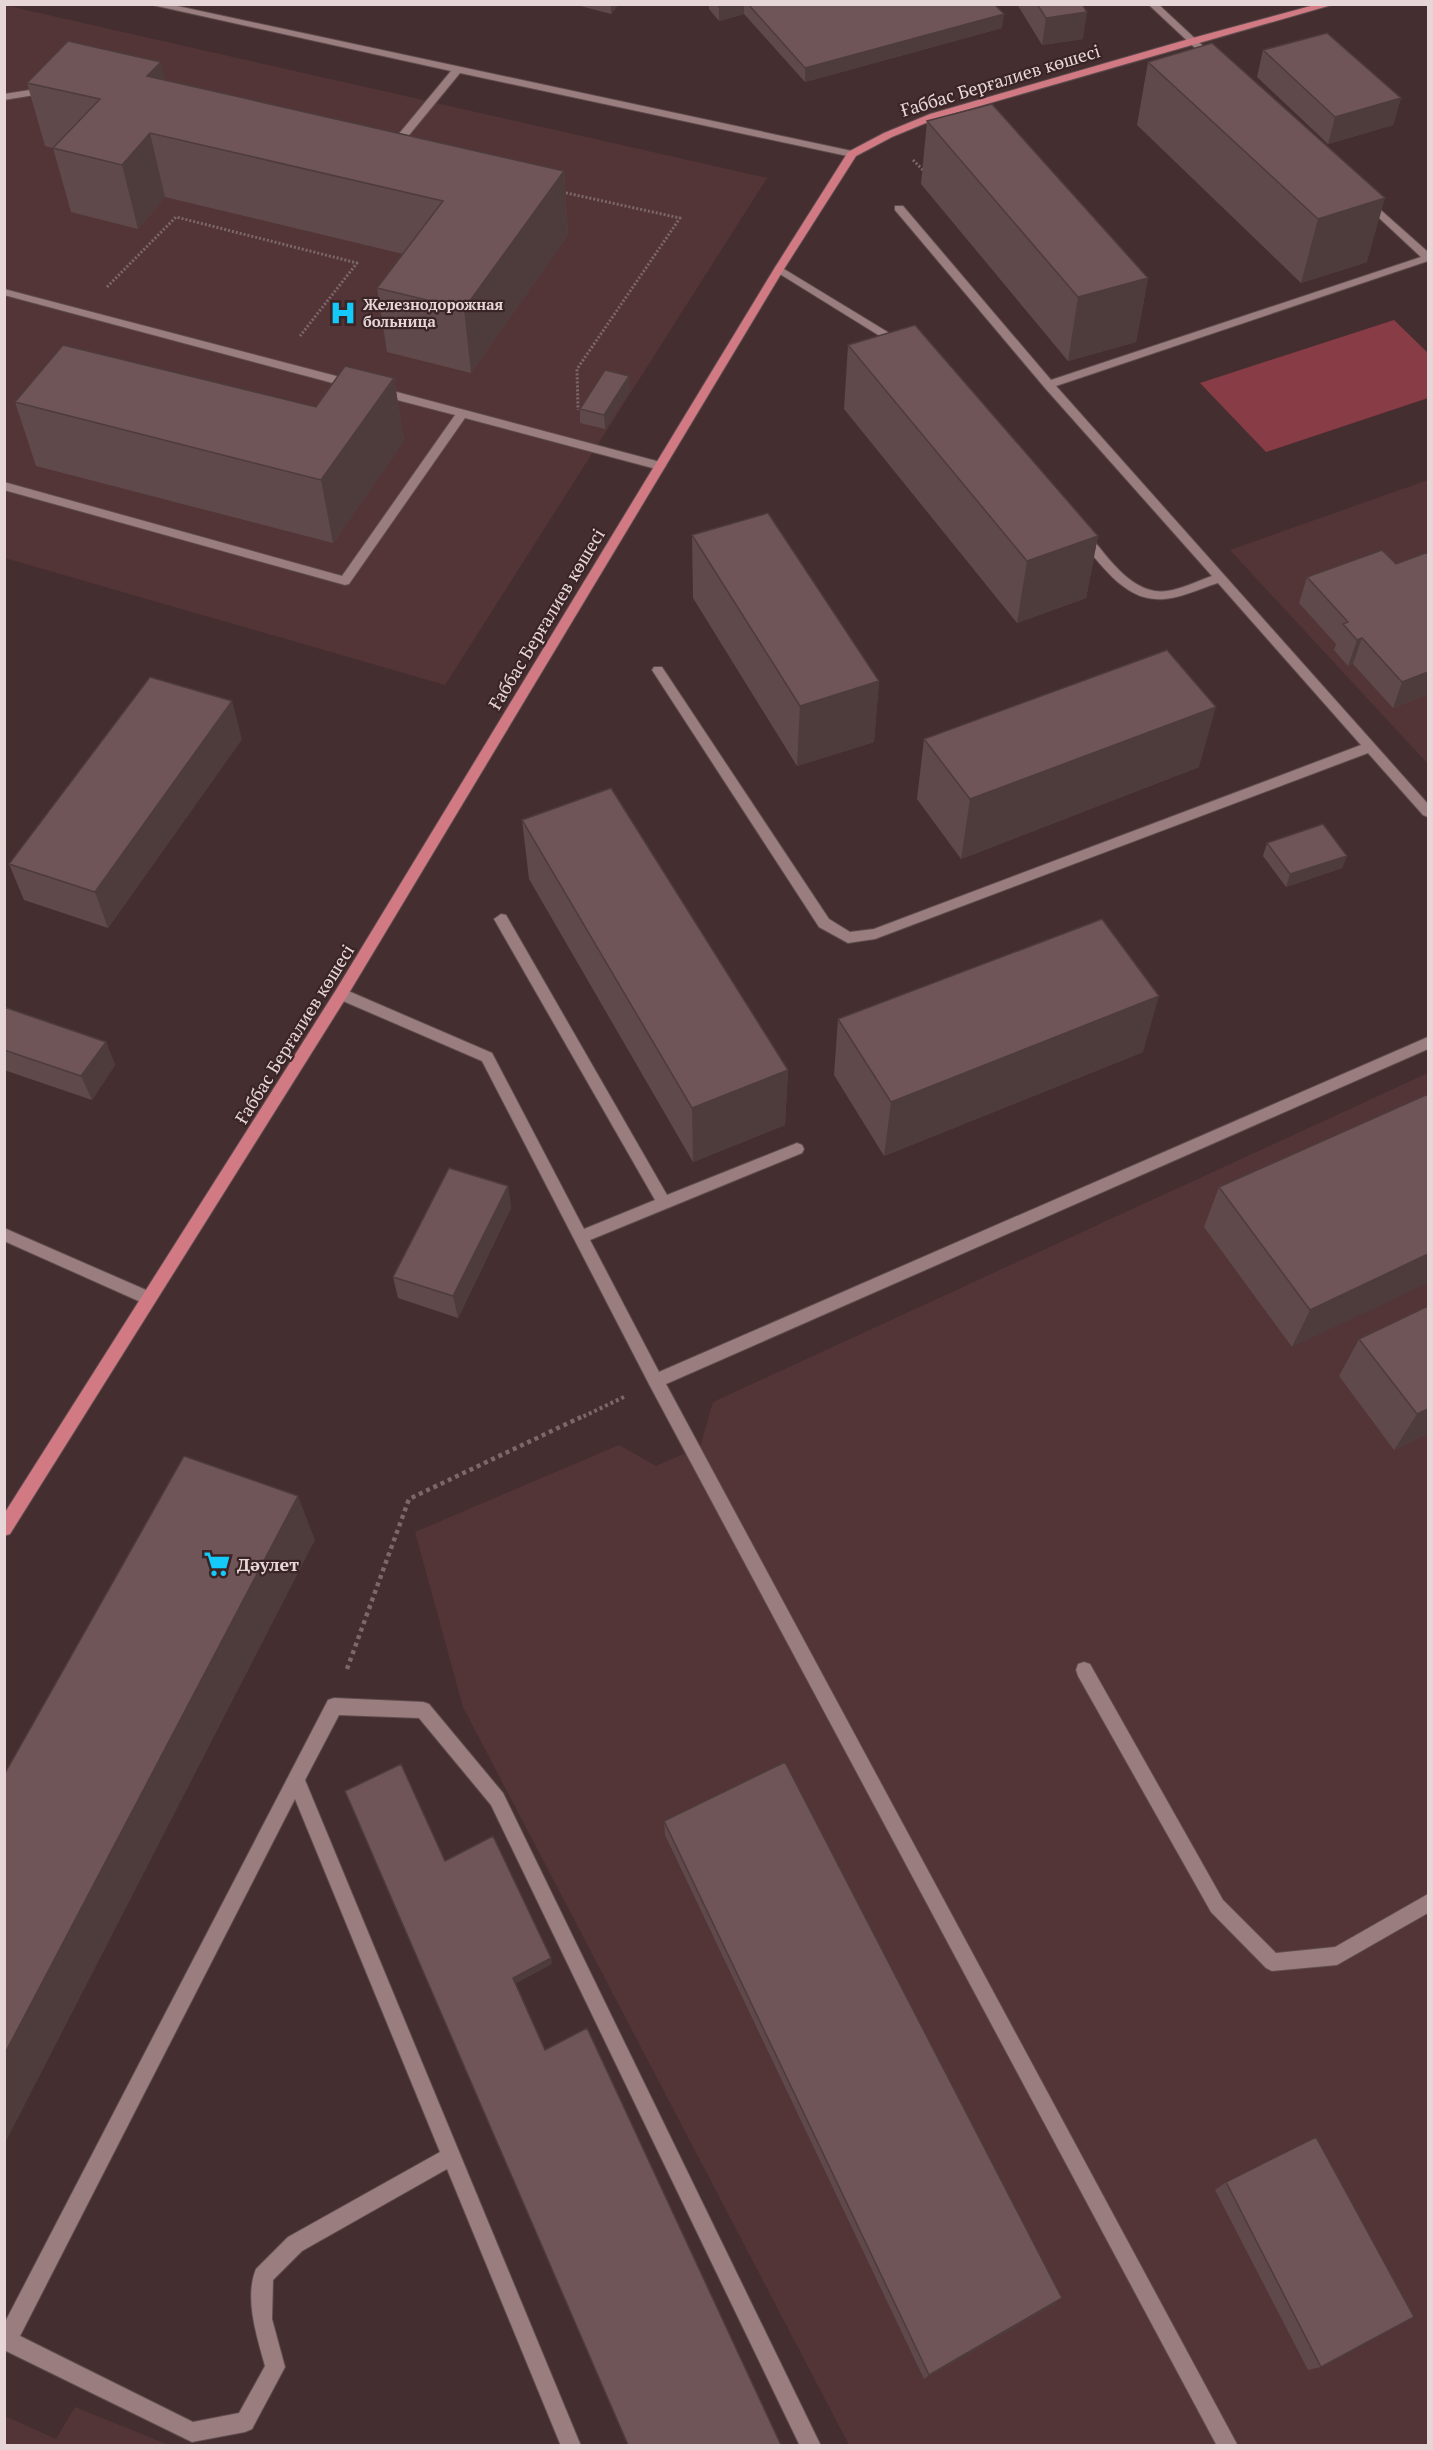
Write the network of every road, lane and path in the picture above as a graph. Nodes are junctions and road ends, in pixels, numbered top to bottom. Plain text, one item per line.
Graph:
1 (152, 4) edge
2 (1152, 4) edge
3 (1331, 4) edge
4 (1192, 41) junction
5 (1219, 65) edge
6 (458, 70) junction
7 (61, 89) edge
8 (4, 97) edge
9 (378, 150) edge
10 (852, 154) junction
11 (914, 161) dead end
12 (919, 178) dead end
13 (552, 190) edge
14 (1359, 193) edge
15 (899, 208) dead end
16 (1428, 257) edge
17 (779, 269) junction
18 (4, 292) edge
19 (82, 313) junction
20 (908, 349) edge
21 (278, 365) junction
22 (1049, 385) junction
23 (462, 413) junction
24 (579, 444) junction
25 (660, 466) junction
26 (4, 486) edge
27 (1075, 527) edge
28 (1220, 578) junction
29 (658, 670) dead end
30 (1371, 747) junction
31 (1428, 812) edge
32 (501, 919) dead end
33 (341, 994) junction
34 (1428, 1043) edge
35 (797, 1149) dead end
36 (664, 1203) junction
37 (4, 1234) edge
38 (581, 1237) junction
39 (148, 1298) junction
40 (657, 1382) junction
41 (4, 1529) edge
42 (1084, 1670) dead end
43 (334, 1706) junction
44 (296, 1780) junction
45 (1428, 1903) edge
46 (451, 2156) junction
47 (6, 2340) edge
48 (571, 2445) edge
49 (811, 2445) edge
50 (1228, 2445) edge

1 - 6 street
2 - 4 street
3 - 4 main road, Ғаббас Берғалиев көшесі
4 - 5 street
4 - 10 main road, Ғаббас Берғалиев көшесі
6 - 9 street
6 - 10 street
7 - 8 street
10 - 17 main road, Ғаббас Берғалиев көшесі
11 - 12 path
13 - 24 path
14 - 16 street
15 - 22 street
16 - 22 street
17 - 20 street
17 - 25 main road, Ғаббас Берғалиев көшесі
18 - 19 street
19 - 21 street
19 - 21 path
21 - 23 street
22 - 28 street
23 - 24 street
23 - 26 street
24 - 25 street
25 - 33 main road, Ғаббас Берғалиев көшесі
27 - 28 street
28 - 30 street
29 - 30 street
30 - 31 street
32 - 36 street
33 - 38 street
33 - 39 main road, Ғаббас Берғалиев көшесі
34 - 40 street
35 - 36 street
36 - 38 street
37 - 39 street
38 - 40 street
39 - 41 main road, Ғаббас Берғалиев көшесі
40 - 43 path
40 - 50 street
42 - 45 street
43 - 44 street
43 - 49 street
44 - 46 street
44 - 47 street
46 - 47 street
46 - 48 street

